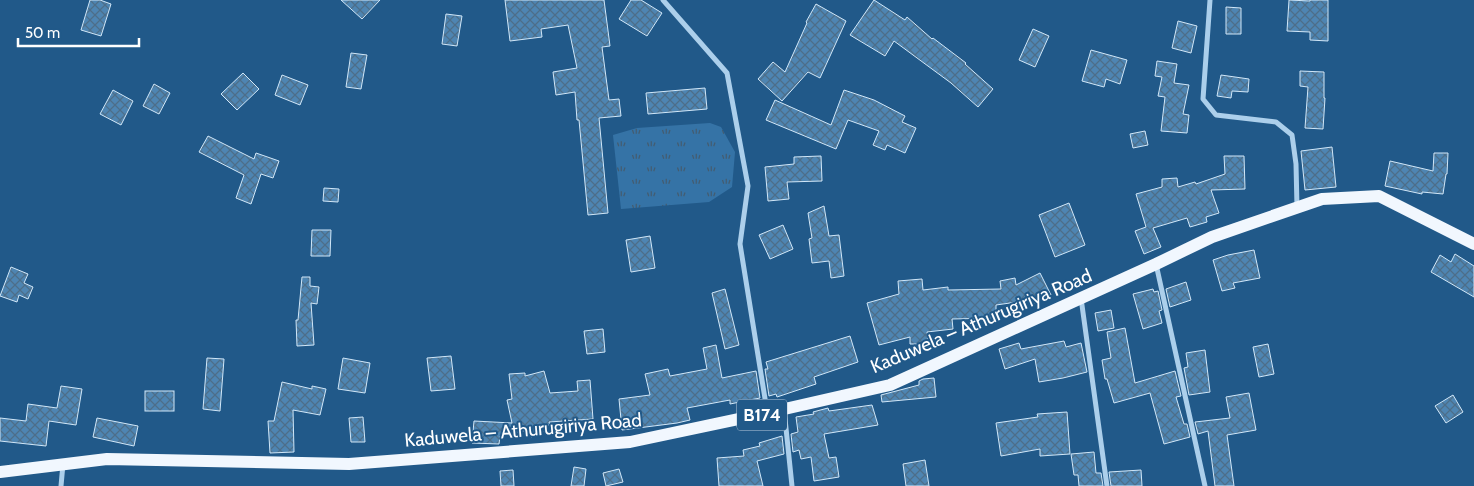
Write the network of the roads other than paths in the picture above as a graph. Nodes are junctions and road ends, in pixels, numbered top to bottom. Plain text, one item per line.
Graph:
1 (663, 0) edge
2 (1210, 0) edge
3 (1297, 207) junction
4 (1474, 244) edge
5 (1156, 264) junction
6 (1081, 298) junction
7 (784, 409) junction
8 (767, 413) junction
9 (63, 464) junction
10 (0, 472) edge
11 (60, 486) edge
12 (792, 486) edge
13 (1107, 486) edge
14 (1204, 486) edge

1 - 8 street
2 - 3 street
3 - 4 main road, Kaduwela – Athurugiriya Road / B174
3 - 5 main road, Kaduwela – Athurugiriya Road / B174
5 - 6 main road, Kaduwela – Athurugiriya Road / B174
5 - 14 street
6 - 7 main road, Kaduwela – Athurugiriya Road / B174
6 - 13 street
7 - 8 main road, Kaduwela – Athurugiriya Road / B174
7 - 12 street
8 - 9 main road, Kaduwela – Athurugiriya Road / B174
9 - 10 main road, Kaduwela – Athurugiriya Road / B174
9 - 11 street

